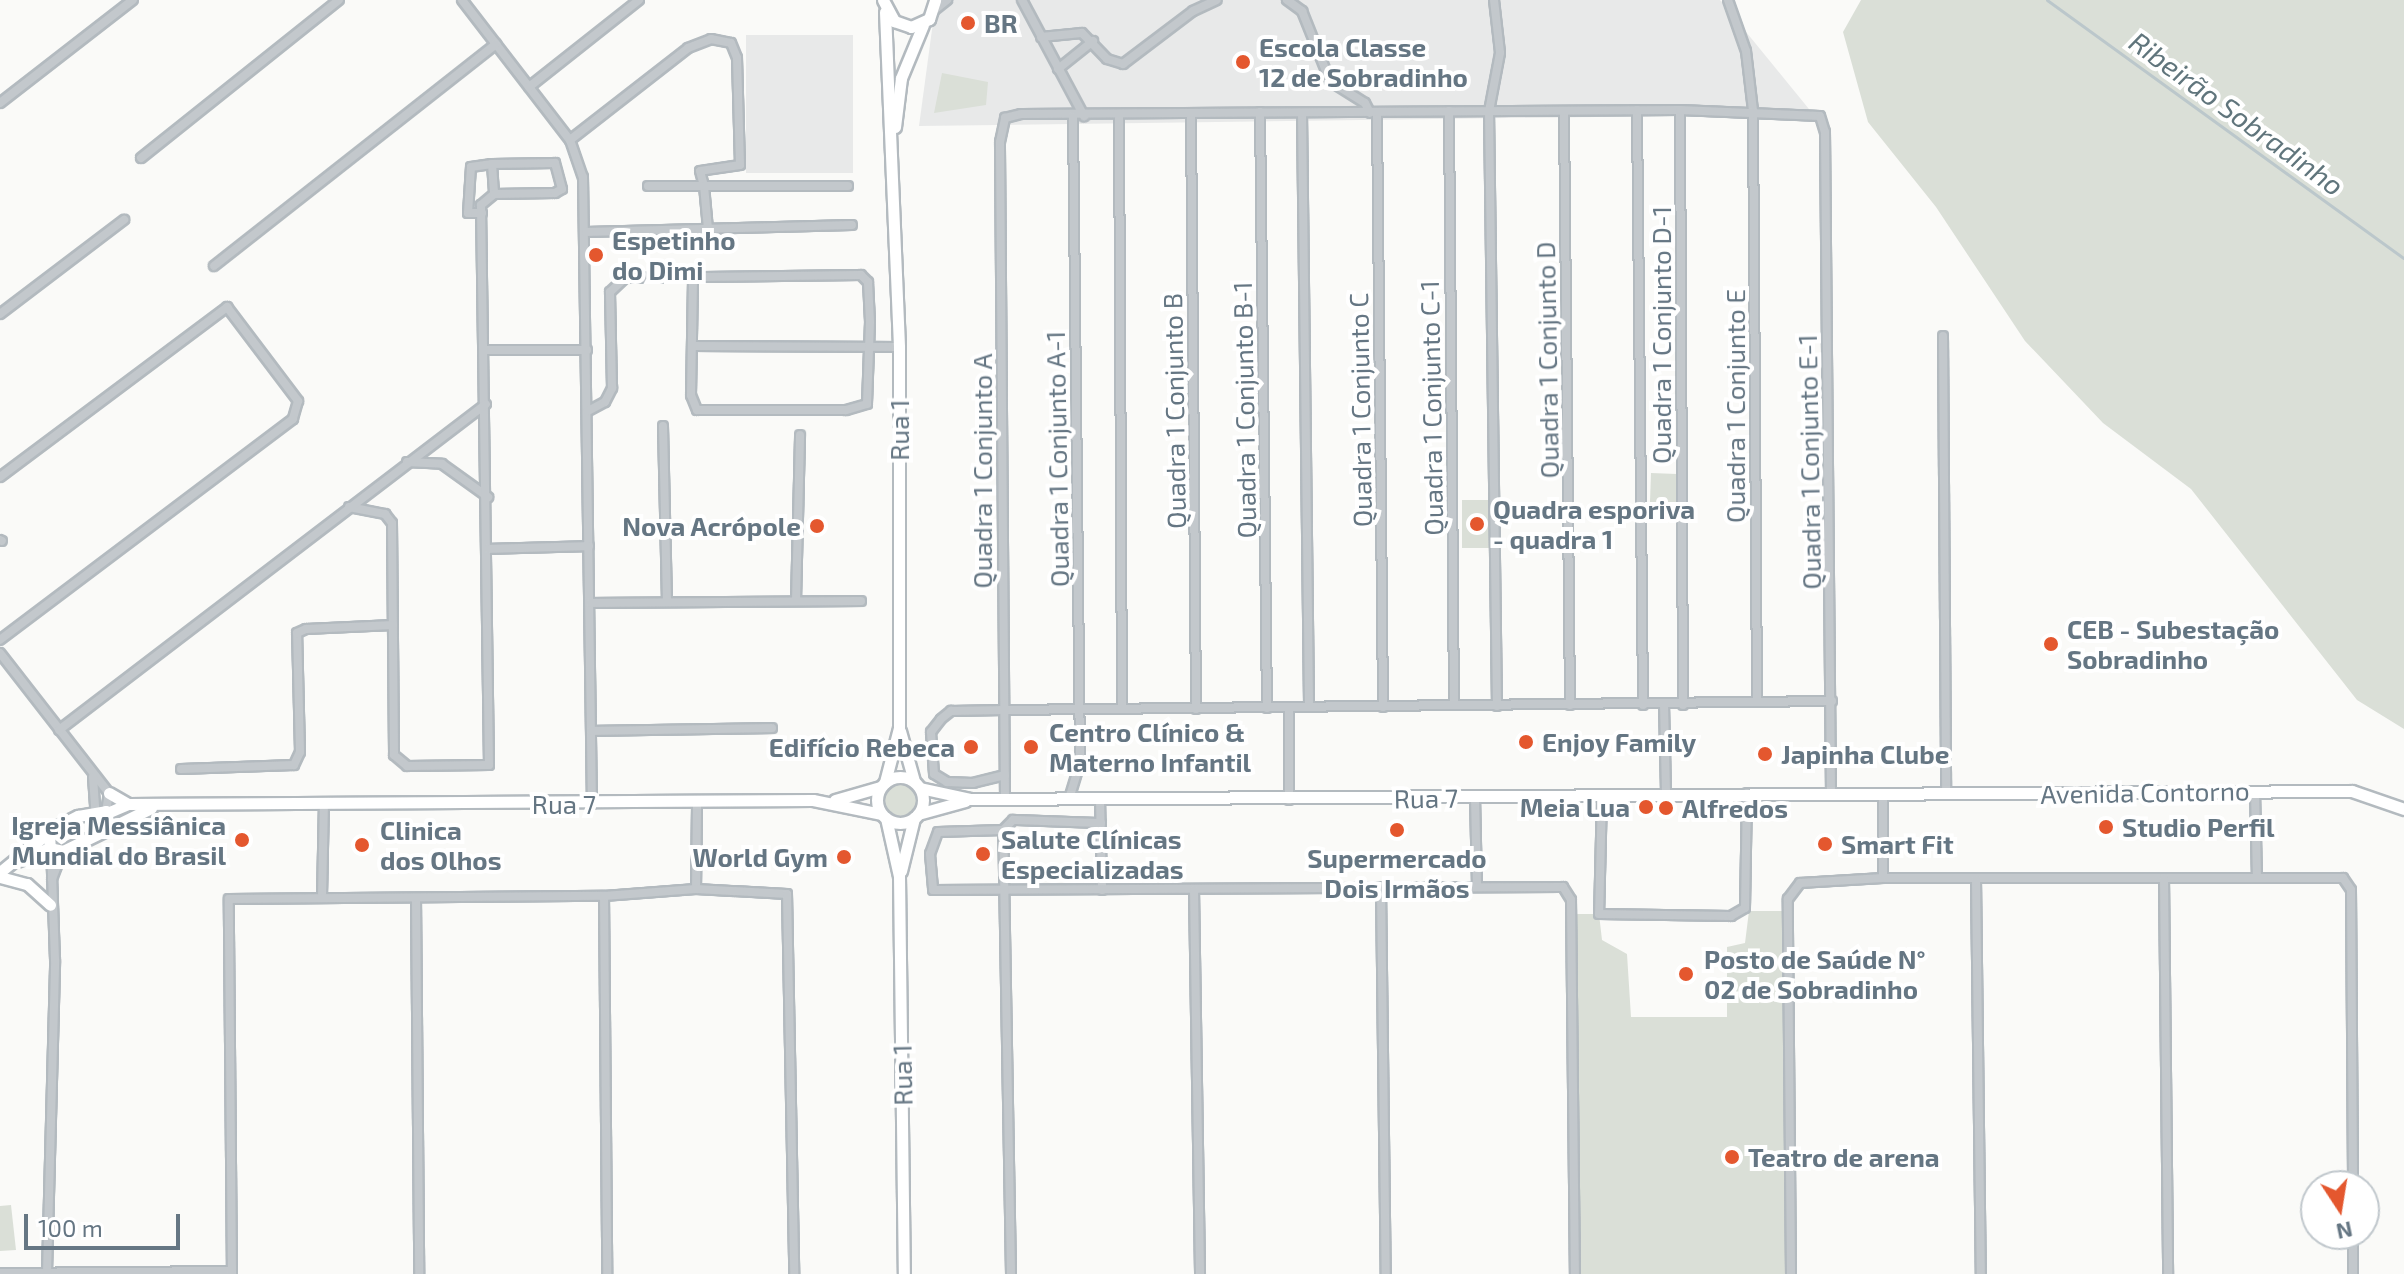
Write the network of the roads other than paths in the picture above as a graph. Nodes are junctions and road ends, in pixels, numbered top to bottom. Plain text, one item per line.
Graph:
1 (133, 0) edge
2 (339, 0) edge
3 (462, 0) edge
4 (639, 0) edge
5 (947, 0) edge
6 (1022, 0) edge
7 (1217, 0) edge
8 (1287, 0) edge
9 (1494, 0) edge
10 (1728, 0) edge
11 (884, 6) edge
12 (934, 6) edge
13 (923, 25) junction
14 (1041, 37) junction
15 (1093, 41) junction
16 (496, 44) junction
17 (1058, 69) junction
18 (529, 87) junction
19 (0, 103) edge
20 (1637, 110) junction
21 (1680, 110) junction
22 (1449, 111) junction
23 (1489, 111) junction
24 (1753, 111) junction
25 (1260, 112) junction
26 (1564, 112) junction
27 (1191, 113) junction
28 (1302, 113) junction
29 (1374, 113) junction
30 (1119, 115) junction
31 (1073, 116) junction
32 (1084, 116) junction
33 (894, 132) junction
34 (570, 140) junction
35 (141, 158) dead end
36 (492, 164) junction
37 (648, 186) dead end
38 (704, 186) junction
39 (848, 186) dead end
40 (494, 194) junction
41 (482, 213) junction
42 (124, 220) dead end
43 (852, 225) dead end
44 (708, 229) junction
45 (586, 232) junction
46 (214, 266) dead end
47 (693, 279) junction
48 (0, 314) edge
49 (1943, 336) dead end
50 (871, 343) junction
51 (692, 346) junction
52 (899, 347) junction
53 (485, 350) junction
54 (587, 350) junction
55 (486, 404) junction
56 (588, 411) junction
57 (663, 426) dead end
58 (800, 435) dead end
59 (407, 462) junction
60 (0, 477) edge
61 (488, 497) junction
62 (349, 507) junction
63 (589, 546) junction
64 (489, 549) junction
65 (667, 601) junction
66 (796, 601) junction
67 (861, 601) dead end
68 (590, 603) junction
69 (393, 625) junction
70 (0, 640) edge
71 (0, 653) edge
72 (1757, 701) junction
73 (1832, 701) junction
74 (1664, 704) junction
75 (1454, 705) junction
76 (1570, 705) junction
77 (1643, 705) junction
78 (1683, 705) junction
79 (1497, 706) junction
80 (1309, 707) junction
81 (1383, 707) junction
82 (1267, 708) junction
83 (1289, 708) junction
84 (1122, 709) junction
85 (1196, 709) junction
86 (1004, 710) junction
87 (1080, 710) junction
88 (772, 728) dead end
89 (899, 728) junction
90 (59, 730) junction
91 (591, 731) junction
92 (181, 769) dead end
93 (91, 772) junction
94 (1005, 775) junction
95 (883, 784) junction
96 (917, 784) junction
97 (2255, 791) junction
98 (1831, 792) junction
99 (109, 793) junction
100 (1747, 793) junction
101 (1883, 793) junction
102 (1666, 794) junction
103 (1946, 794) junction
104 (1602, 795) junction
105 (1475, 797) junction
106 (970, 799) junction
107 (1005, 799) junction
108 (1069, 799) junction
109 (1100, 799) junction
110 (1289, 800) junction
111 (697, 801) junction
112 (829, 801) junction
113 (128, 804) junction
114 (324, 804) junction
115 (592, 804) junction
116 (155, 807) junction
117 (2404, 809) edge
118 (103, 811) junction
119 (884, 816) junction
120 (916, 816) junction
121 (1101, 823) junction
122 (109, 827) junction
123 (1003, 830) junction
124 (50, 844) junction
125 (63, 851) junction
126 (3, 871) edge
127 (899, 876) junction
128 (2257, 877) junction
129 (1883, 878) junction
130 (2164, 878) junction
131 (1976, 880) junction
132 (50, 883) junction
133 (1381, 887) junction
134 (1477, 887) junction
135 (696, 889) junction
136 (1102, 890) junction
137 (1194, 890) junction
138 (1005, 891) junction
139 (604, 896) junction
140 (322, 897) junction
141 (416, 899) junction
142 (50, 905) junction
143 (2353, 1170) edge
144 (2353, 1250) edge
145 (232, 1272) edge
146 (0, 1273) edge
147 (47, 1273) edge
148 (419, 1274) edge
149 (607, 1274) edge
150 (794, 1274) edge
151 (904, 1274) edge
152 (1011, 1274) edge
153 (1200, 1274) edge
154 (1386, 1274) edge
155 (1575, 1274) edge
156 (1791, 1274) edge
157 (1981, 1274) edge
158 (2168, 1274) edge
159 (2353, 1274) edge

1 - 19 street
2 - 35 street
3 - 16 street
4 - 18 street
5 - 12 street
6 - 14 street
7 - 15 street
8 - 29 street
9 - 23 street
10 - 24 street, Quadra 1 Conjunto E
11 - 13 main road
11 - 33 main road
12 - 13 main road
13 - 33 main road
14 - 15 street
14 - 17 street
15 - 17 street
16 - 18 street
16 - 46 street
17 - 32 street
18 - 34 street
20 - 21 street
20 - 26 street
20 - 77 street, Quadra 1 Conjunto D-1
21 - 24 street
21 - 78 street, Quadra 1 Conjunto D-1
22 - 23 street
22 - 29 street
22 - 75 street, Quadra 1 Conjunto C-1
23 - 26 street
23 - 79 street
24 - 72 street, Quadra 1 Conjunto E
24 - 73 street, Quadra 1 Conjunto E-1
25 - 27 street
25 - 28 street
25 - 82 street, Quadra 1 Conjunto B-1
26 - 76 street, Quadra 1 Conjunto D
27 - 30 street
27 - 85 street, Quadra 1 Conjunto B
28 - 29 street
28 - 80 street
29 - 81 street, Quadra 1 Conjunto C
30 - 32 street
30 - 84 street
31 - 32 street
31 - 86 street, Quadra 1 Conjunto A
31 - 87 street, Quadra 1 Conjunto A-1
33 - 52 main road, Rua 1
34 - 38 street
34 - 45 street
36 - 40 street
36 - 40 street
36 - 41 street
37 - 38 street
38 - 39 street
38 - 44 street
40 - 41 street
41 - 53 street
42 - 48 street
43 - 44 street
44 - 45 street
45 - 54 street
47 - 50 street
47 - 51 street
47 - 56 street
49 - 103 street
50 - 51 street
50 - 51 street
50 - 52 street
52 - 89 main road, Rua 1
53 - 54 street
53 - 55 street
54 - 56 street
55 - 59 street
55 - 61 street
56 - 63 street
57 - 65 street
58 - 66 street
59 - 61 street
59 - 62 street
60 - 70 street
61 - 64 street
62 - 69 street
62 - 90 street
63 - 64 street
63 - 68 street
64 - 69 street
65 - 66 street
65 - 68 street
66 - 67 street
68 - 91 street
69 - 92 street
71 - 90 street
72 - 73 street
72 - 78 street
73 - 98 street, Quadra 1 Conjunto E-1
74 - 77 street
74 - 78 street
74 - 102 street
75 - 79 street
75 - 81 street
76 - 77 street
76 - 79 street
80 - 81 street
80 - 83 street
82 - 83 street
82 - 85 street
83 - 110 street
84 - 85 street
84 - 87 street
86 - 87 street
86 - 94 street, Quadra 1 Conjunto A
86 - 94 street
87 - 108 street, Quadra 1 Conjunto A-1
88 - 91 street
89 - 95 main road, Rua 1
89 - 96 main road, Rua 1
90 - 93 street
91 - 115 street
93 - 99 street
93 - 118 street
94 - 107 street, Quadra 1 Conjunto A
95 - 96 main road
95 - 112 main road, Rua 7
95 - 119 main road
96 - 106 main road, Rua 7
96 - 120 main road
97 - 103 main road, Avenida Contorno
97 - 117 main road, Avenida Contorno
97 - 128 street
98 - 100 main road, Rua 7
98 - 101 main road, Rua 7
99 - 113 main road
99 - 118 street
100 - 102 main road, Rua 7
100 - 104 street
101 - 103 main road, Avenida Contorno
101 - 129 street
102 - 104 main road, Rua 7
104 - 105 main road, Rua 7
105 - 110 main road, Rua 7
105 - 134 street
106 - 107 main road, Rua 7
106 - 120 main road, Rua 7
107 - 108 main road, Rua 7
108 - 109 main road, Rua 7
109 - 110 main road, Rua 7
109 - 121 street
111 - 112 main road, Rua 7
111 - 115 main road, Rua 7
111 - 135 street
112 - 119 main road, Rua 7
113 - 116 main road, Rua 7
113 - 118 main road, Rua 7
114 - 115 main road, Rua 7
114 - 116 main road, Rua 7
114 - 140 street
116 - 122 main road, Rua 7
118 - 122 main road
118 - 124 main road, Rua 7
119 - 120 main road
119 - 127 main road
120 - 127 main road
121 - 123 street
121 - 136 street
122 - 125 main road, Rua 7
123 - 138 street
123 - 138 street
124 - 125 main road
124 - 126 main road
124 - 132 street
125 - 132 street
126 - 142 main road
127 - 151 main road, Rua 1
128 - 130 street
128 - 143 street
129 - 131 street
129 - 156 street
130 - 131 street
130 - 158 street
131 - 157 street
132 - 142 street
133 - 134 street
133 - 137 street
133 - 154 street
134 - 155 street
135 - 139 street
135 - 150 street
136 - 137 street
136 - 138 street
137 - 153 street
138 - 152 street
139 - 141 street
139 - 149 street
140 - 141 street
140 - 145 street
141 - 148 street
142 - 147 street
144 - 159 street
145 - 147 street
146 - 147 street

